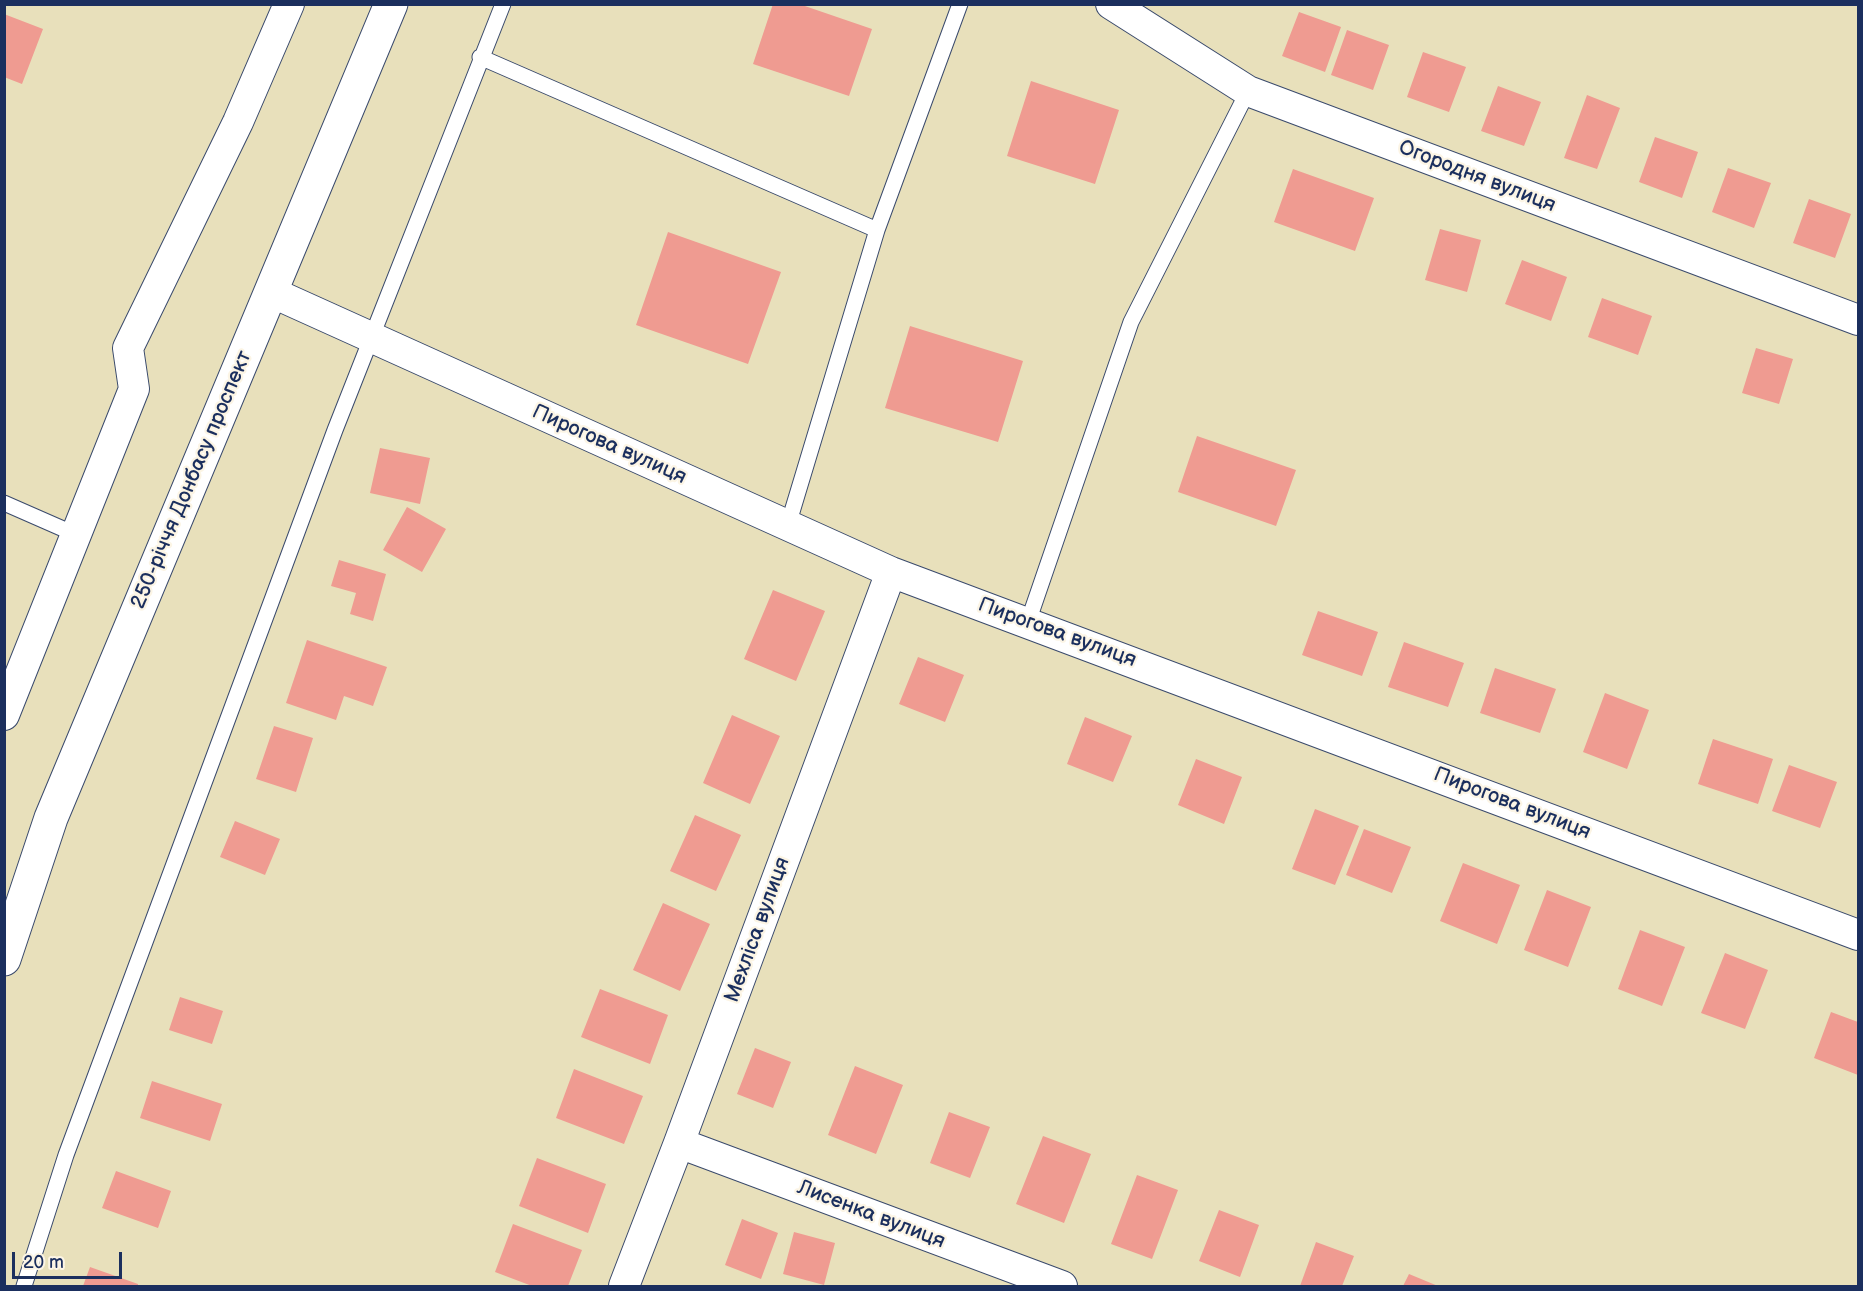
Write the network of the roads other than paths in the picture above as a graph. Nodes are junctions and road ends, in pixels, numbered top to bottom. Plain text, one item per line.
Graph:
1 (289, 4) edge
2 (391, 4) edge
3 (503, 4) edge
4 (960, 4) edge
5 (1111, 4) edge
6 (480, 57) junction
7 (1248, 91) junction
8 (877, 230) junction
9 (271, 292) junction
10 (1858, 320) edge
11 (372, 338) junction
12 (4, 503) edge
13 (788, 525) junction
14 (77, 535) junction
15 (891, 572) junction
16 (1028, 622) junction
17 (4, 715) edge
18 (1858, 934) edge
19 (4, 958) edge
20 (679, 1143) junction
21 (24, 1287) edge
22 (624, 1287) edge
23 (1062, 1287) edge

1 - 14 street
2 - 9 main road, 250-річчя Донбасу проспект
3 - 6 lane
4 - 8 lane
5 - 7 street, Огородня вулиця
6 - 8 lane
6 - 11 lane
7 - 10 street, Огородня вулиця
7 - 16 lane
8 - 13 lane
9 - 11 street, Пирогова вулиця
9 - 19 main road, 250-річчя Донбасу проспект
11 - 13 street, Пирогова вулиця
11 - 21 lane
12 - 14 lane
13 - 15 street, Пирогова вулиця
14 - 17 street
15 - 16 street, Пирогова вулиця
15 - 20 street, Мехліса вулиця
16 - 18 street, Пирогова вулиця
20 - 22 street, Мехліса вулиця
20 - 23 street, Лисенка вулиця

